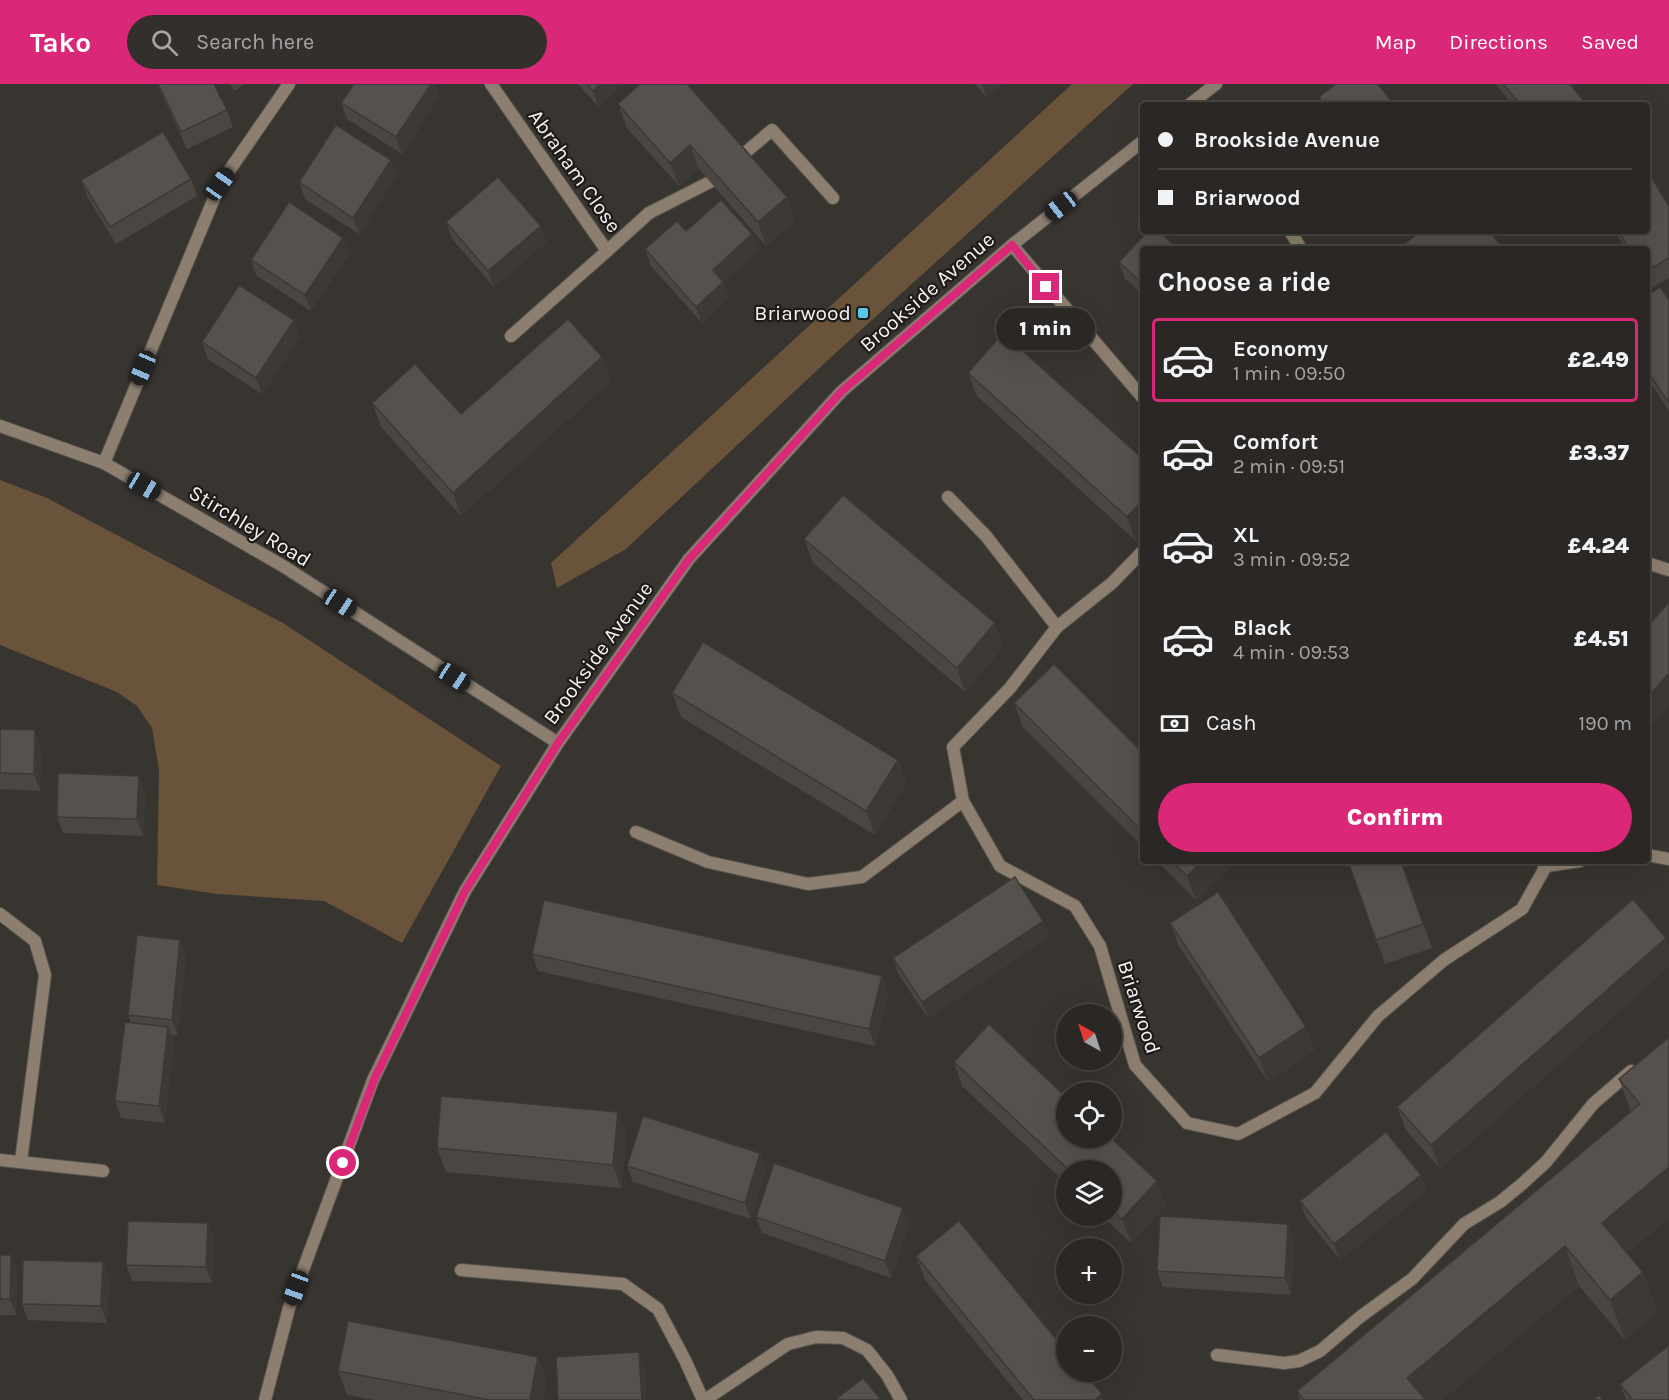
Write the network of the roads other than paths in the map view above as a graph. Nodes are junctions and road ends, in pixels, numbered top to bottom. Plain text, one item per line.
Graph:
1 (289, 84) edge
2 (491, 84) edge
3 (1216, 84) edge
4 (1193, 102) edge
5 (1140, 143) edge
6 (740, 157) edge
7 (710, 182) edge
8 (833, 198) dead end
9 (1012, 245) junction
10 (607, 251) junction
11 (511, 336) dead end
12 (1140, 394) edge
13 (0, 426) edge
14 (104, 463) junction
15 (948, 497) dead end
16 (1140, 554) edge
17 (1650, 564) edge
18 (1669, 570) edge
19 (1057, 627) junction
20 (558, 743) junction
21 (963, 801) junction
22 (636, 832) dead end
23 (1650, 856) edge
24 (1669, 859) edge
25 (1543, 864) edge
26 (0, 914) edge
27 (1644, 1061) edge
28 (0, 1160) edge
29 (21, 1161) junction
30 (103, 1171) dead end
31 (461, 1270) dead end
32 (1217, 1355) dead end
33 (265, 1400) edge
34 (704, 1400) edge
35 (901, 1400) edge

1 - 14 street
2 - 10 street, Abraham Close
3 - 4 street
5 - 9 street, Brookside Avenue
6 - 8 street
7 - 10 street, Abraham Close
9 - 12 street
9 - 20 street, Brookside Avenue
10 - 11 street, Abraham Close
13 - 14 street, Stirchley Road
14 - 20 street, Stirchley Road
15 - 19 street
16 - 19 street, Briarwood
17 - 18 street
19 - 21 street, Briarwood
20 - 33 street, Brookside Avenue
21 - 22 street
21 - 25 street, Briarwood
23 - 24 street
26 - 29 street
27 - 32 street
28 - 29 street
29 - 30 street
31 - 34 street
34 - 35 street

